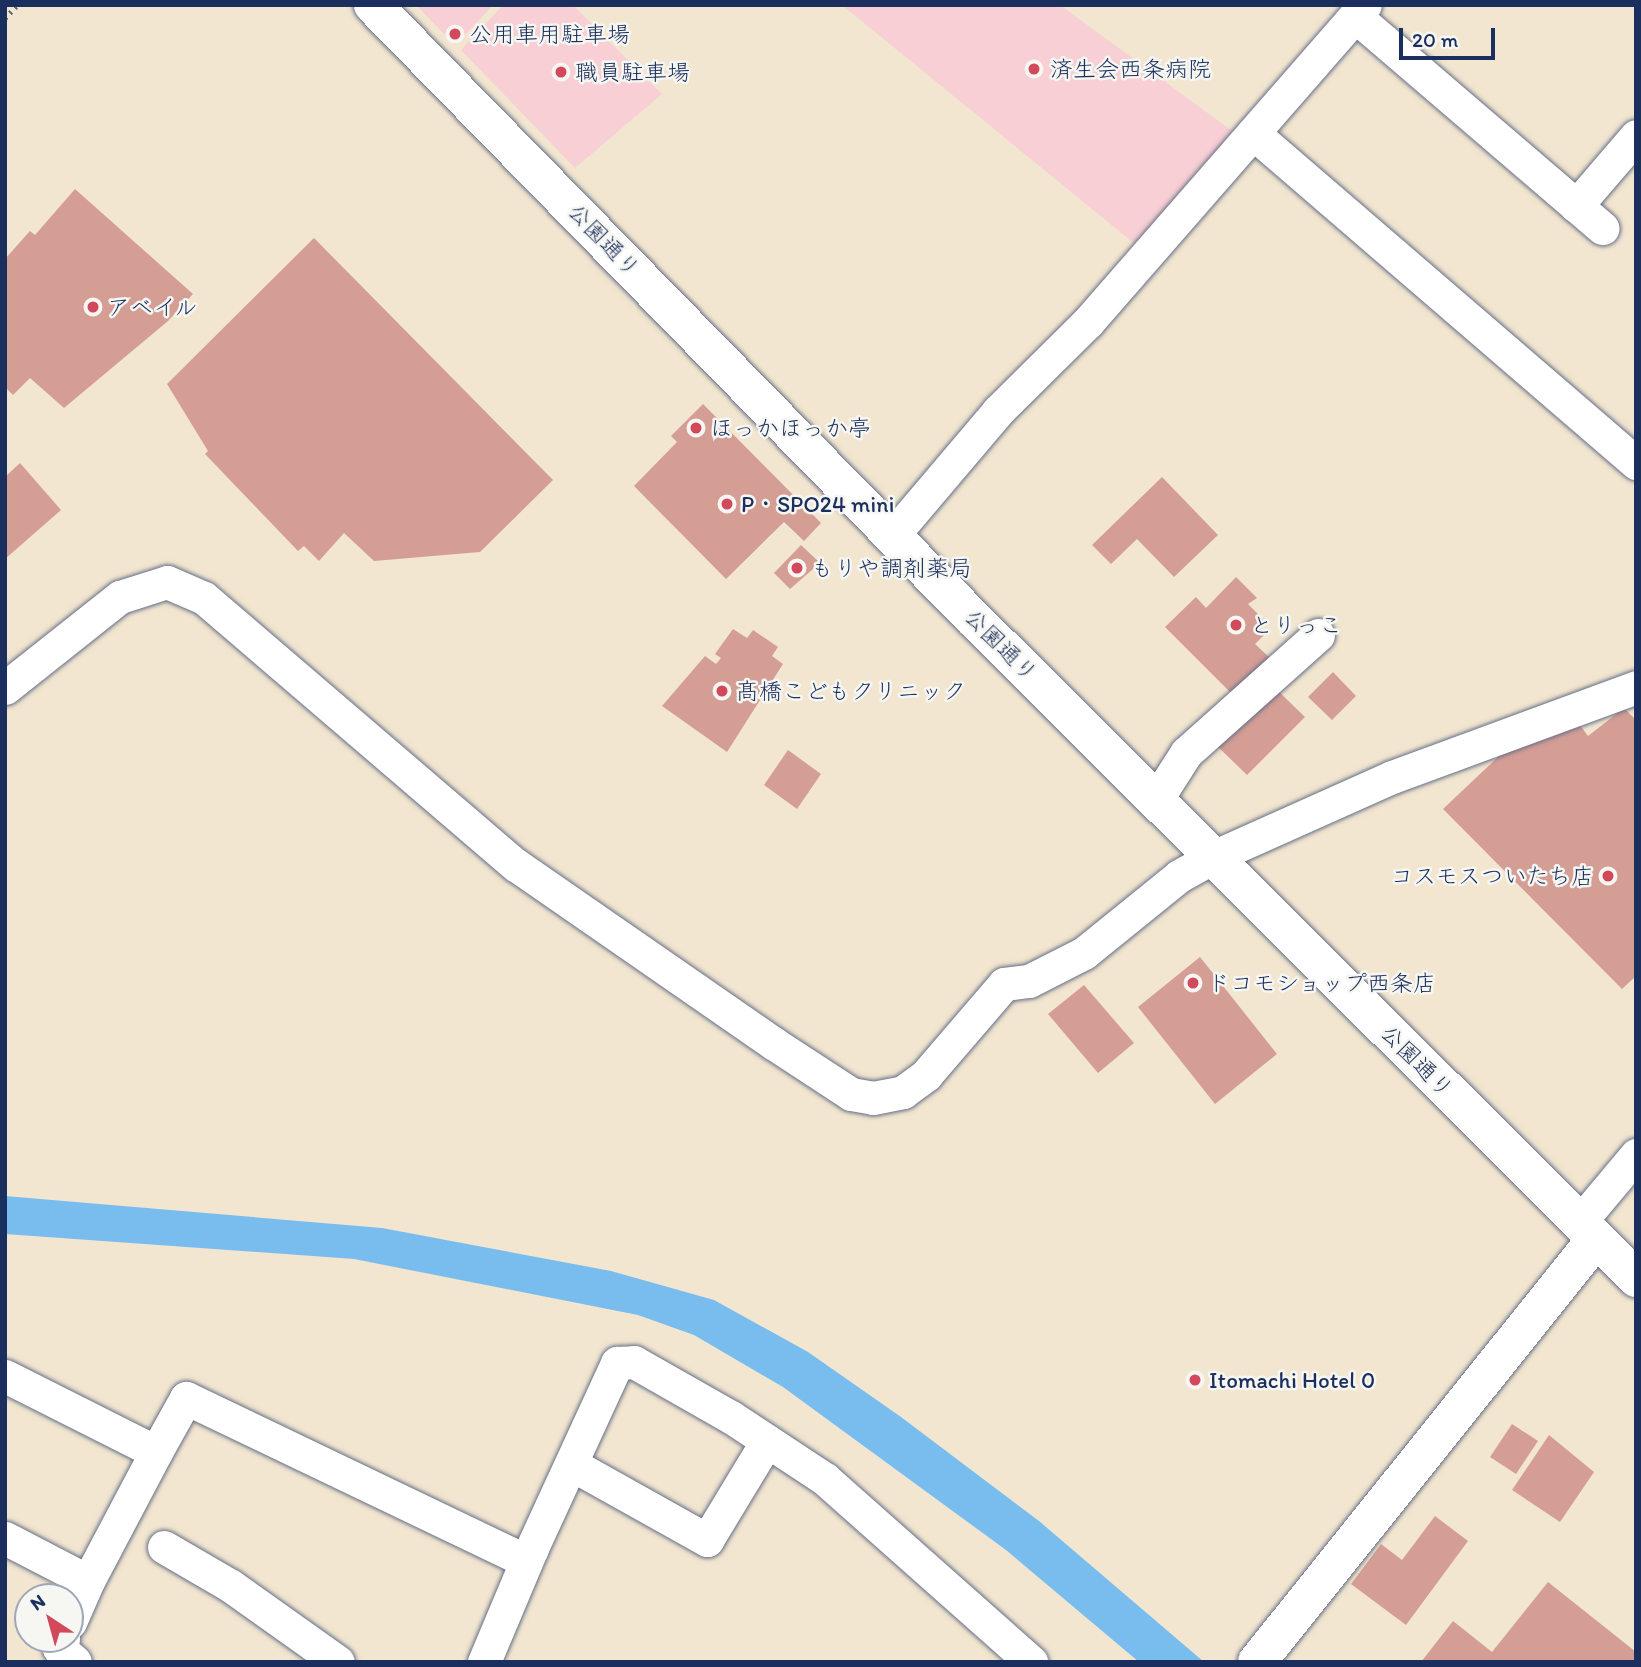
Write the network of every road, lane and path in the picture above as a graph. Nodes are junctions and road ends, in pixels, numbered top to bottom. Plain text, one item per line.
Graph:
1 (17, 5) edge
2 (373, 5) edge
3 (1360, 11) edge
4 (5, 18) edge
5 (1253, 133) junction
6 (1636, 136) edge
7 (1576, 206) junction
8 (1602, 228) dead end
9 (1636, 463) edge
10 (893, 535) junction
11 (1318, 635) dead end
12 (1636, 687) edge
13 (5, 688) edge
14 (1156, 800) junction
15 (1213, 857) junction
16 (1636, 1155) edge
17 (1588, 1231) junction
18 (1636, 1278) edge
19 (5, 1376) edge
20 (767, 1441) junction
21 (156, 1452) junction
22 (571, 1464) junction
23 (5, 1538) edge
24 (164, 1547) dead end
25 (531, 1550) junction
26 (88, 1581) junction
27 (84, 1590) edge
28 (338, 1662) edge
29 (484, 1662) edge
30 (1031, 1662) edge
31 (1257, 1662) edge

1 - 4 path
2 - 10 street, 公園通り
3 - 5 street
3 - 7 street
5 - 9 street
5 - 10 street
6 - 7 street
7 - 8 street
10 - 14 street, 公園通り
11 - 14 street
12 - 15 street
13 - 15 street
14 - 15 street, 公園通り
15 - 17 street, 公園通り
16 - 17 street
17 - 18 street, 公園通り
17 - 31 street
19 - 21 street
20 - 22 street
20 - 22 street
20 - 30 street
21 - 25 street
21 - 26 street
22 - 25 street
23 - 26 street
24 - 28 street
25 - 29 street
26 - 27 street

